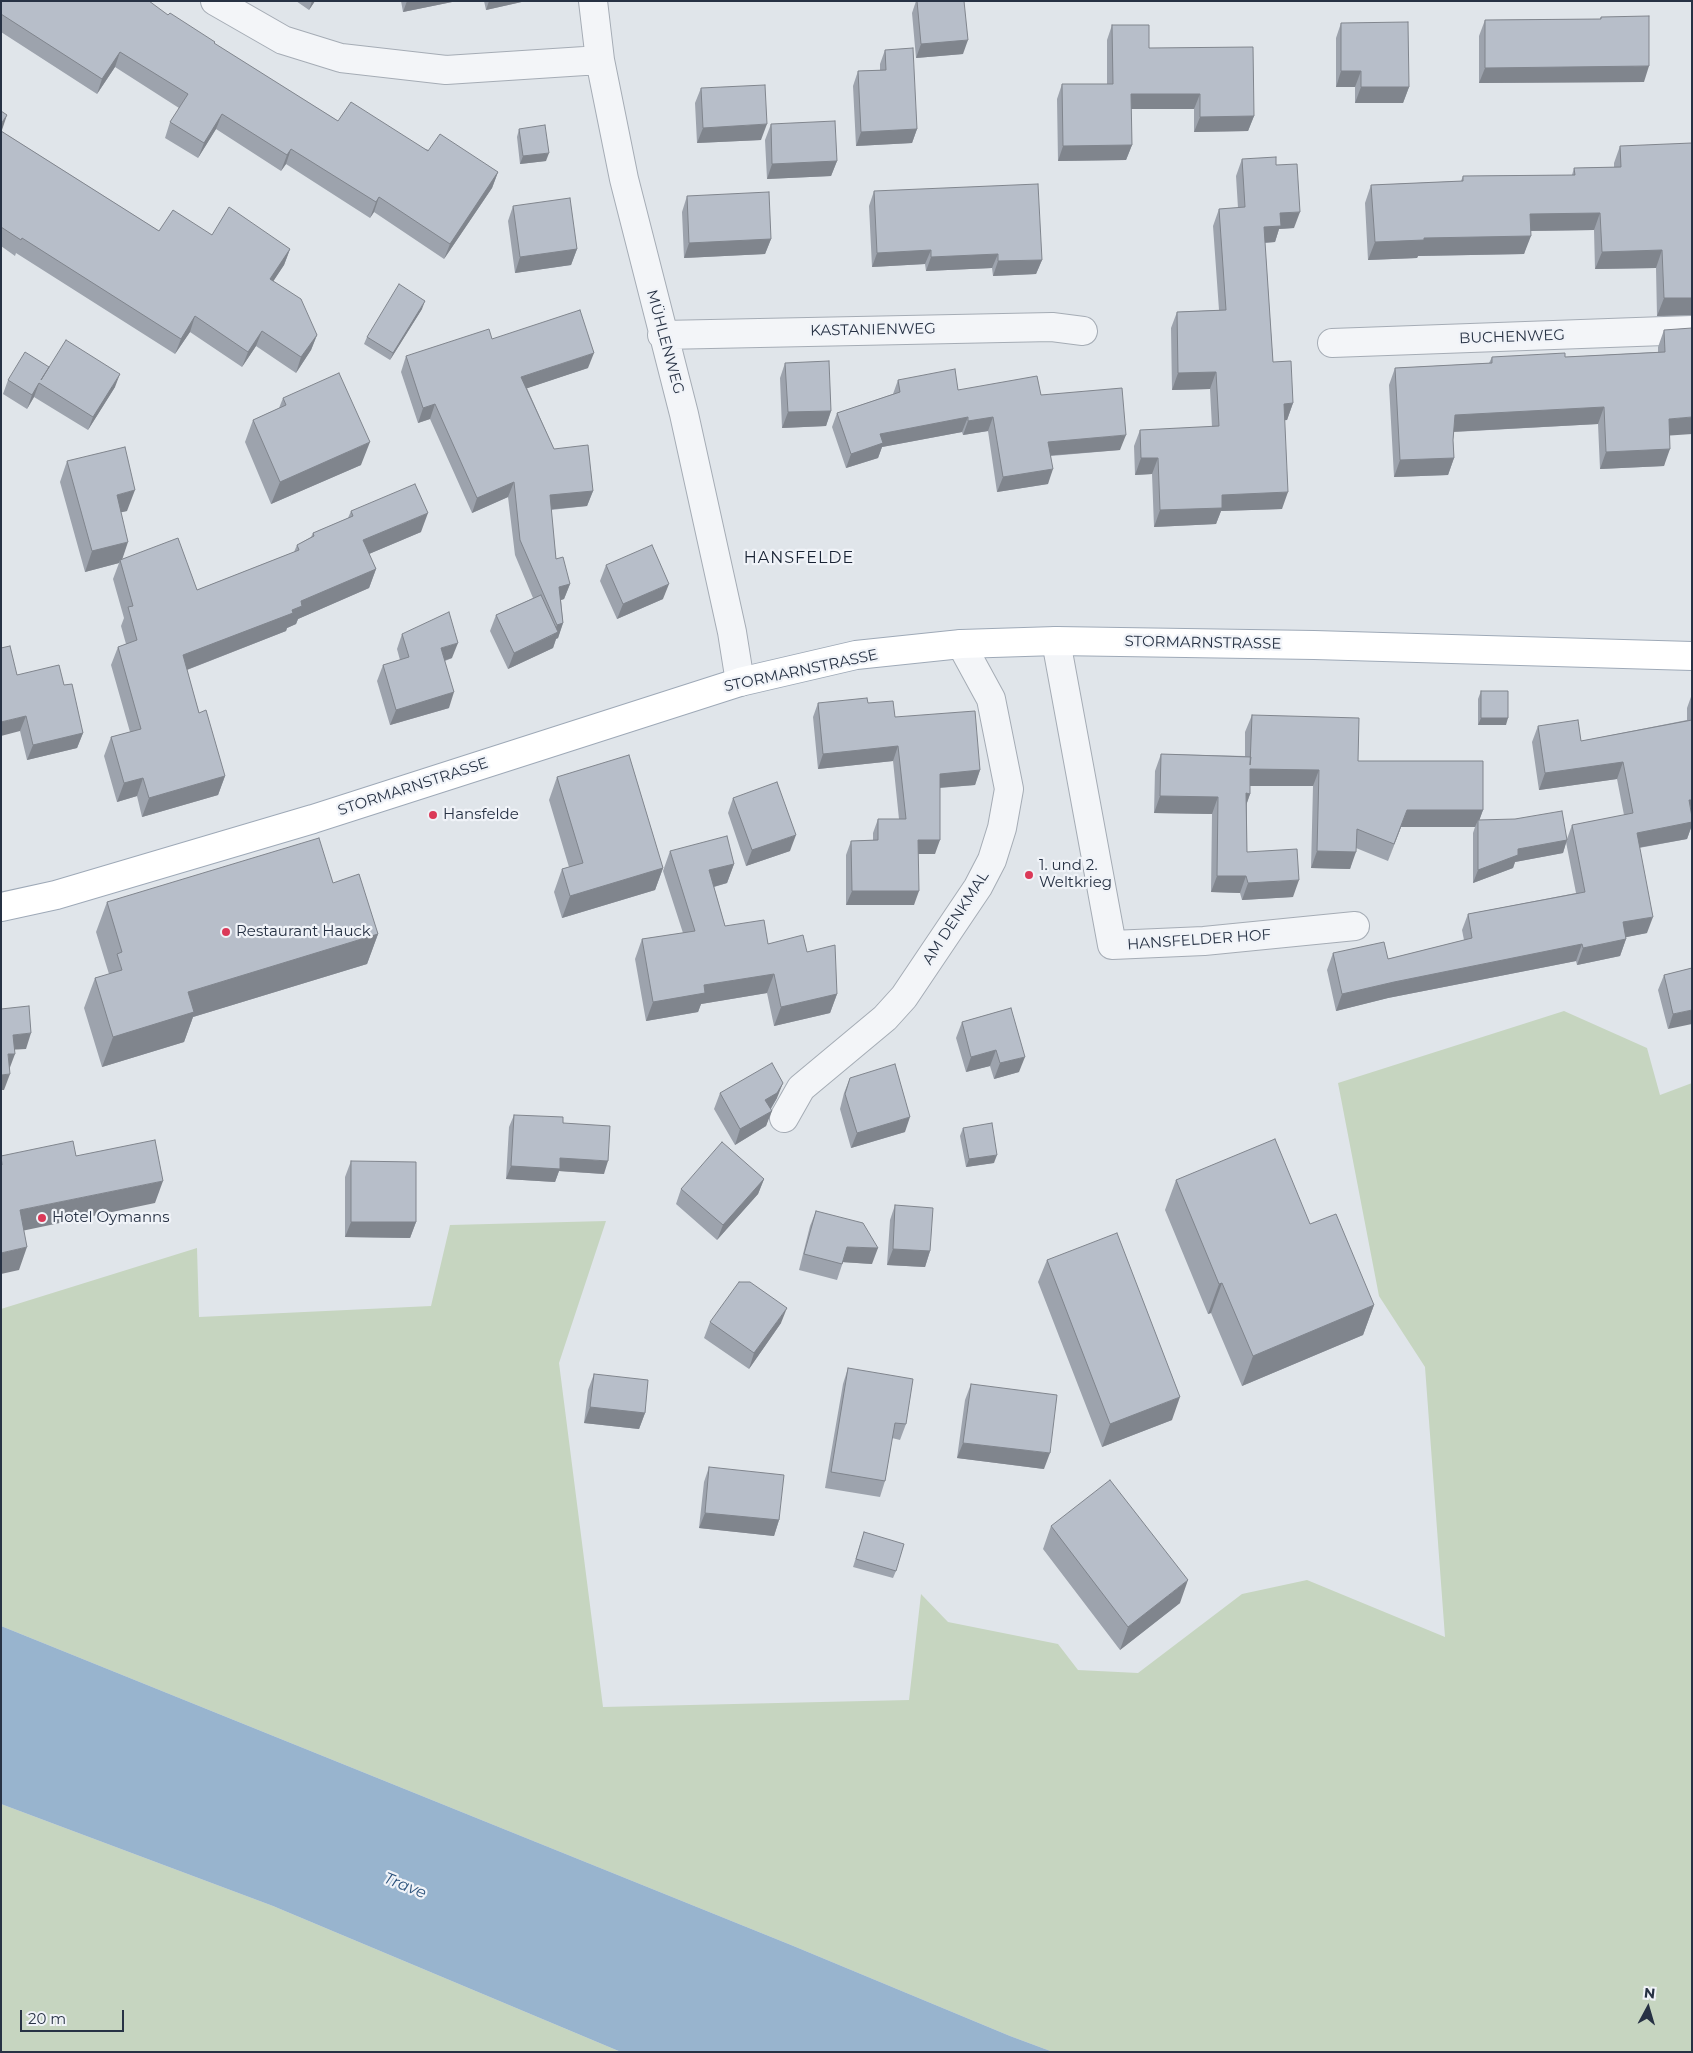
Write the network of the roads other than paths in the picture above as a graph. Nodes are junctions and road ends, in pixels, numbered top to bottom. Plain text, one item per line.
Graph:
1 (215, 1) edge
2 (594, 1) edge
3 (600, 60) junction
4 (1692, 330) edge
5 (1083, 331) dead end
6 (662, 334) junction
7 (1332, 343) dead end
8 (1056, 641) junction
9 (960, 644) junction
10 (1692, 656) edge
11 (740, 682) junction
12 (1, 907) edge
13 (1355, 926) dead end
14 (784, 1118) dead end

1 - 3 street
2 - 3 street, MÜHLENWEG
3 - 6 street, MÜHLENWEG
4 - 7 street, BUCHENWEG
5 - 6 street, KASTANIENWEG
6 - 11 street, MÜHLENWEG
8 - 9 main road, STORMARNSTRASSE
8 - 10 main road, STORMARNSTRASSE
8 - 13 street, HANSFELDER HOF
9 - 11 main road, STORMARNSTRASSE
9 - 14 street, AM DENKMAL
11 - 12 main road, STORMARNSTRASSE

